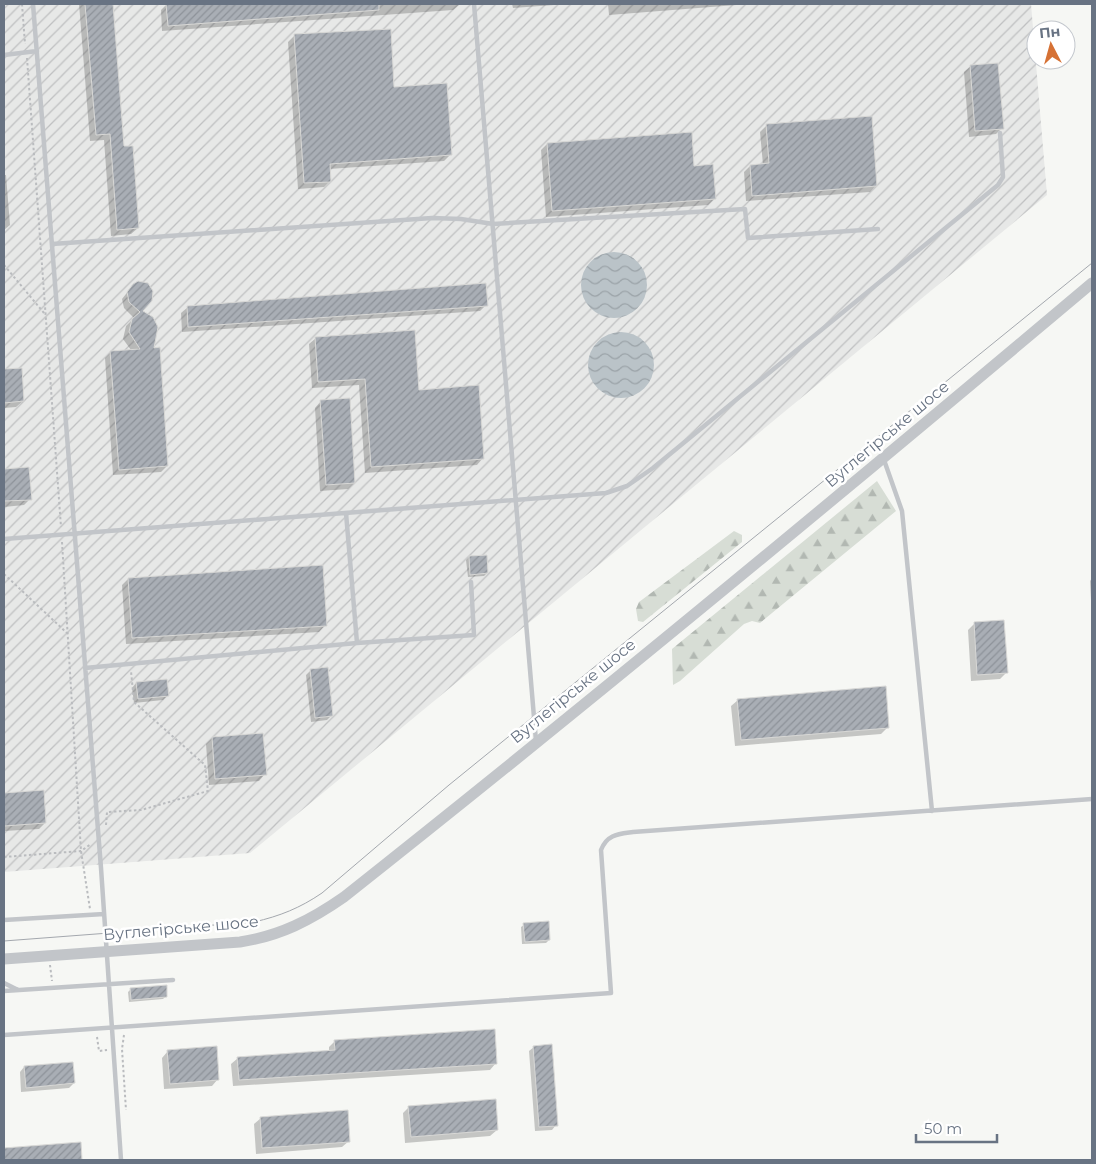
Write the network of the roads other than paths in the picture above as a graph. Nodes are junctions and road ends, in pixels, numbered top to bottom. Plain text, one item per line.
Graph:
1 (33, 4) edge
2 (474, 4) edge
3 (36, 51) junction
4 (4, 55) edge
5 (1000, 134) dead end
6 (493, 224) junction
7 (878, 229) dead end
8 (52, 244) junction
9 (1092, 283) edge
10 (884, 458) junction
11 (516, 501) junction
12 (346, 513) junction
13 (74, 533) junction
14 (4, 539) edge
15 (471, 582) dead end
16 (357, 643) junction
17 (85, 668) junction
18 (536, 742) junction
19 (1092, 799) edge
20 (932, 811) junction
21 (104, 914) junction
22 (4, 920) edge
23 (106, 951) junction
24 (4, 959) edge
25 (173, 980) dead end
26 (4, 983) edge
27 (109, 984) junction
28 (19, 990) junction
29 (4, 991) edge
30 (111, 1027) junction
31 (4, 1035) edge
32 (121, 1160) edge

1 - 3 lane
2 - 6 lane
3 - 4 lane
3 - 8 lane
5 - 11 lane
6 - 7 lane
6 - 8 lane
6 - 11 lane
8 - 13 lane
9 - 10 street, Вуглегірське шосе
10 - 18 street, Вуглегірське шосе
10 - 20 lane
11 - 12 lane
11 - 18 lane
12 - 13 lane
12 - 16 lane
13 - 14 lane
13 - 17 lane
15 - 16 lane
16 - 17 lane
17 - 21 lane
18 - 23 street, Вуглегірське шосе
19 - 20 lane
20 - 30 lane
21 - 22 lane
21 - 23 lane
23 - 24 street, Вуглегірське шосе
23 - 27 lane
25 - 27 lane
26 - 28 lane
27 - 28 lane
27 - 30 lane
28 - 29 lane
30 - 31 lane
30 - 32 lane

